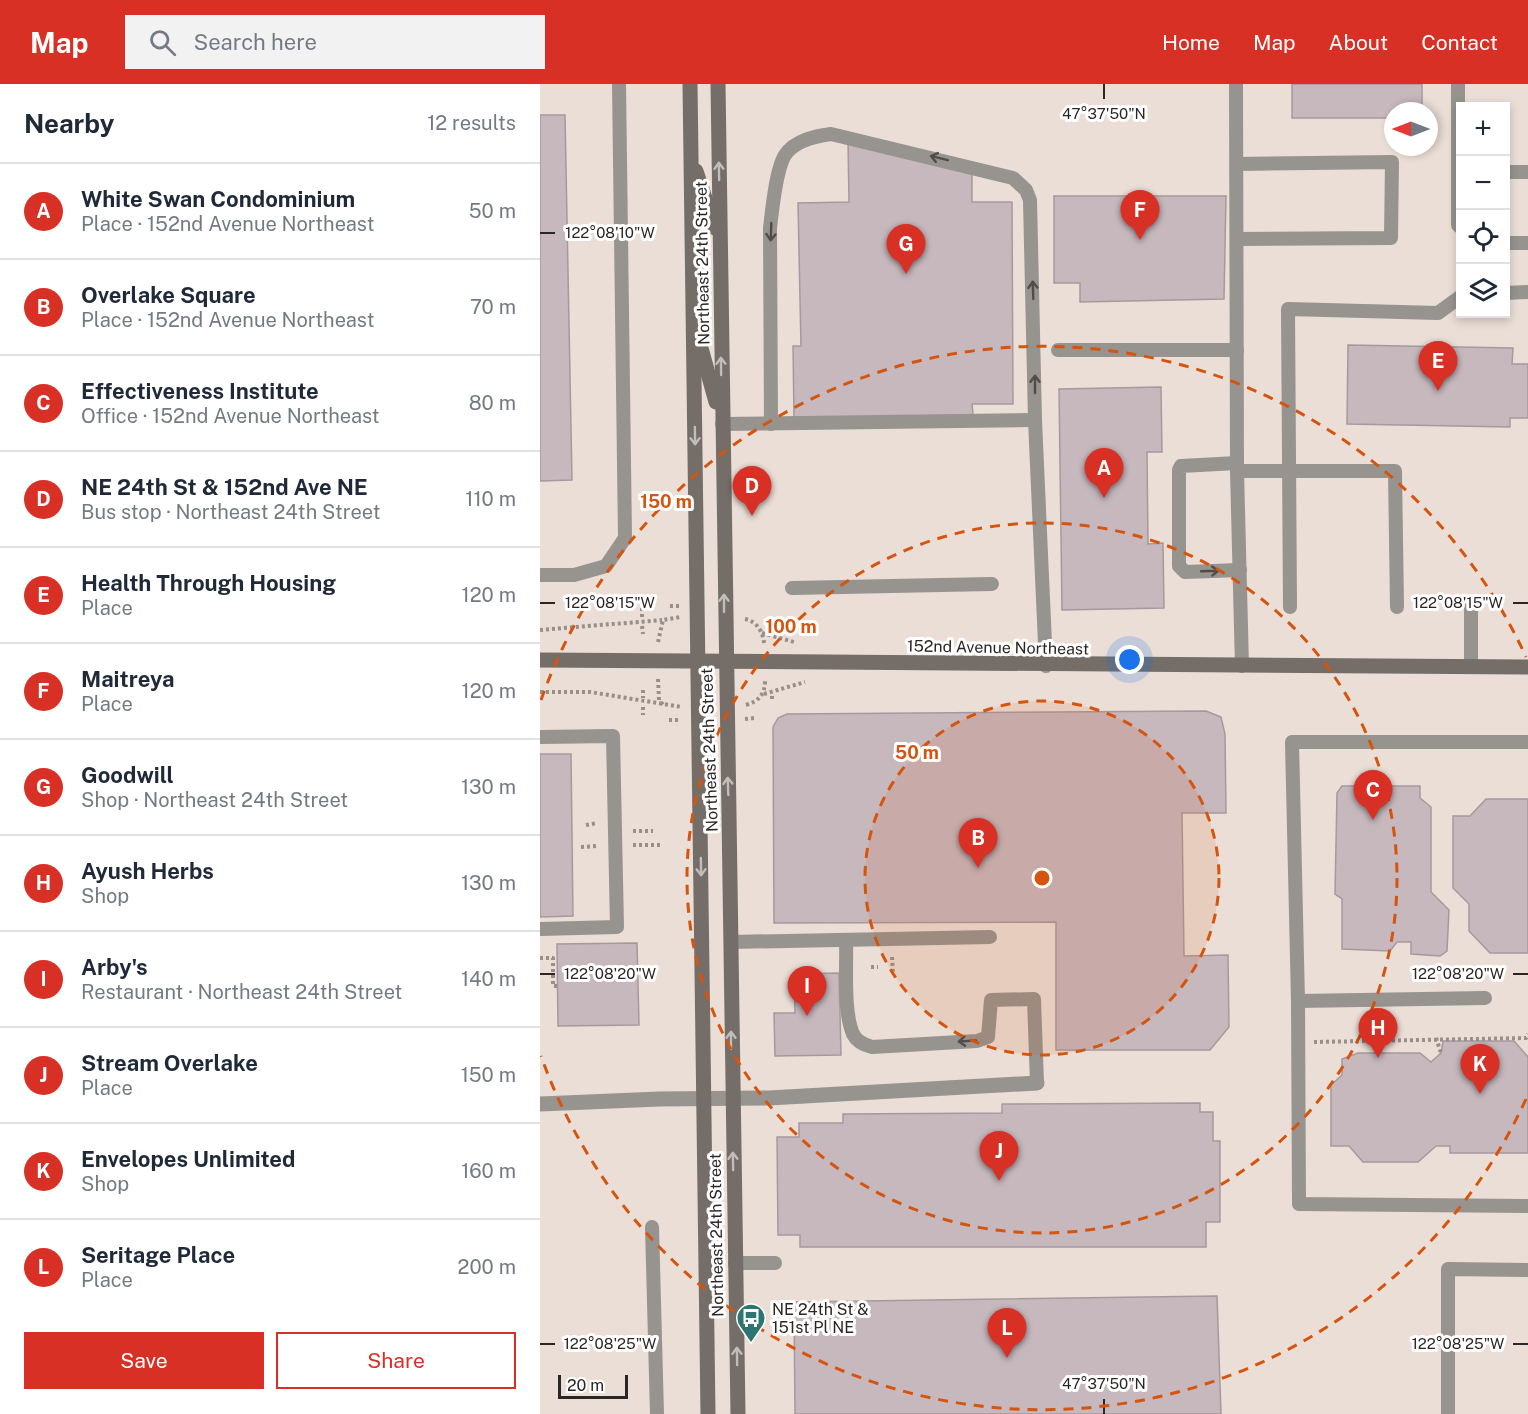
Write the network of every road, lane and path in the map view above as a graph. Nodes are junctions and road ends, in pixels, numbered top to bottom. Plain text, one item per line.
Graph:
1 (619, 84) edge
2 (690, 84) edge
3 (718, 84) edge
4 (1236, 84) edge
5 (1458, 84) edge
6 (691, 156) junction
7 (1459, 156) edge
8 (1237, 164) junction
9 (1510, 172) edge
10 (1528, 172) edge
11 (1237, 239) junction
12 (719, 242) junction
13 (1510, 243) edge
14 (1528, 243) edge
15 (1528, 292) edge
16 (1510, 293) edge
17 (1456, 300) edge
18 (693, 321) junction
19 (1058, 350) dead end
20 (1238, 350) junction
21 (1035, 420) junction
22 (722, 424) junction
23 (771, 424) junction
24 (1238, 467) junction
25 (1288, 471) junction
26 (1240, 570) junction
27 (540, 575) edge
28 (992, 584) dead end
29 (792, 588) dead end
30 (1471, 605) dead end
31 (670, 606) dead end
32 (680, 606) dead end
33 (1290, 607) dead end
34 (1397, 607) dead end
35 (642, 608) dead end
36 (676, 617) dead end
37 (642, 618) dead end
38 (743, 618) dead end
39 (663, 620) junction
40 (642, 626) dead end
41 (540, 630) edge
42 (659, 633) dead end
43 (642, 634) dead end
44 (764, 639) dead end
45 (540, 660) edge
46 (697, 662) junction
47 (725, 662) junction
48 (1046, 666) junction
49 (1242, 666) junction
50 (1471, 667) junction
51 (1528, 667) edge
52 (772, 683) dead end
53 (765, 688) dead end
54 (772, 688) dead end
55 (658, 689) dead end
56 (642, 690) dead end
57 (540, 692) edge
58 (772, 696) dead end
59 (642, 698) dead end
60 (772, 702) dead end
61 (664, 706) junction
62 (744, 706) dead end
63 (642, 707) dead end
64 (676, 707) dead end
65 (642, 715) dead end
66 (755, 718) dead end
67 (744, 719) dead end
68 (669, 720) dead end
69 (678, 720) dead end
70 (540, 737) edge
71 (1528, 742) edge
72 (630, 831) dead end
73 (653, 831) dead end
74 (630, 845) dead end
75 (663, 845) dead end
76 (603, 846) dead end
77 (581, 847) dead end
78 (540, 928) edge
79 (990, 937) dead end
80 (846, 940) junction
81 (731, 942) junction
82 (892, 954) dead end
83 (540, 958) edge
84 (871, 967) dead end
85 (878, 967) dead end
86 (893, 974) dead end
87 (557, 986) dead end
88 (1485, 998) dead end
89 (1298, 1001) junction
90 (1436, 1038) junction
91 (1527, 1038) edge
92 (1298, 1042) junction
93 (1441, 1053) dead end
94 (1037, 1083) joint
95 (718, 1099) junction
96 (540, 1104) edge
97 (1528, 1206) edge
98 (652, 1227) dead end
99 (735, 1263) junction
100 (775, 1263) dead end
101 (1528, 1270) edge
102 (657, 1414) edge
103 (708, 1414) edge
104 (738, 1414) edge
105 (1448, 1414) edge

1 - 27 lane
2 - 6 main road, Northeast 24th Street
12 -> 3 main road, Northeast 24th Street
4 - 8 lane
5 - 7 lane
6 - 12 main road
6 - 18 main road, Northeast 24th Street
8 - 11 lane
8 - 11 lane
9 - 10 lane
11 - 20 lane
22 -> 12 main road, Northeast 24th Street
13 - 14 lane
15 - 16 lane
17 - 25 lane
18 - 22 main road
18 -> 46 main road, Northeast 24th Street
19 - 20 lane
20 - 24 lane
21 - 23 lane
21 -> 23 lane
21 - 48 lane
22 - 23 lane
47 -> 22 main road, Northeast 24th Street
24 - 25 lane
24 - 26 lane
24 -> 26 lane
25 - 33 lane
25 - 34 lane
26 - 49 lane
28 - 29 lane
30 - 50 lane
31 - 32 path
35 - 37 path
36 - 39 path
38 - 44 path
39 - 41 path
39 - 42 path
40 - 43 path
45 - 46 main road, 152nd Avenue Northeast
46 - 47 main road, 152nd Avenue Northeast
46 -> 95 main road, Northeast 24th Street
47 - 48 main road, 152nd Avenue Northeast
81 -> 47 main road, Northeast 24th Street
48 - 49 main road, 152nd Avenue Northeast
49 - 50 main road, 152nd Avenue Northeast
50 - 51 main road, 152nd Avenue Northeast
52 - 54 path
53 - 62 path
55 - 61 path
56 - 59 path
57 - 61 path
58 - 60 path
61 - 64 path
63 - 65 path
66 - 67 path
68 - 69 path
70 - 78 lane
71 - 89 lane
72 - 73 path
74 - 75 path
76 - 77 path
79 - 80 lane
80 - 81 lane
94 -> 80 lane
95 -> 81 main road, Northeast 24th Street
82 - 86 path
83 - 87 path
84 - 85 path
88 - 89 lane
89 - 92 lane
90 - 91 path
90 - 92 path
90 - 93 path
92 - 97 lane
94 - 95 street
95 - 96 street
99 -> 95 main road, Northeast 24th Street
95 - 103 main road, Northeast 24th Street
98 - 102 lane
99 - 100 lane
104 -> 99 main road, Northeast 24th Street
101 - 105 lane

